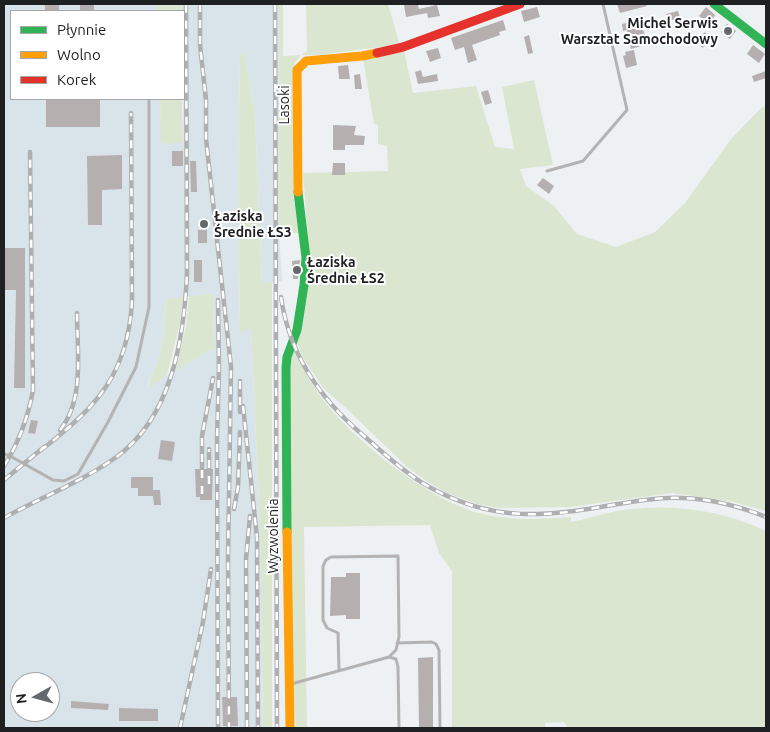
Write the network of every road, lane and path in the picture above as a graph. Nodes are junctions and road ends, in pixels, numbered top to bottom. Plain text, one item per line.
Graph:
1 (520, 4) edge
2 (603, 4) edge
3 (714, 4) edge
4 (766, 44) edge
5 (148, 100) edge
6 (547, 171) dead end
7 (293, 344) joint
8 (4, 454) edge
9 (398, 642) junction
10 (389, 657) junction
11 (339, 670) junction
12 (290, 684) junction
13 (290, 728) edge
14 (399, 728) edge
15 (440, 728) edge

1 - 7 street, Lasoki
2 - 6 lane
3 - 4 street
5 - 8 lane
7 - 12 street, Wyzwolenia
9 - 10 lane
9 - 11 lane
9 - 15 lane
10 - 11 lane
10 - 14 lane
11 - 12 lane
12 - 13 street, Wyzwolenia

